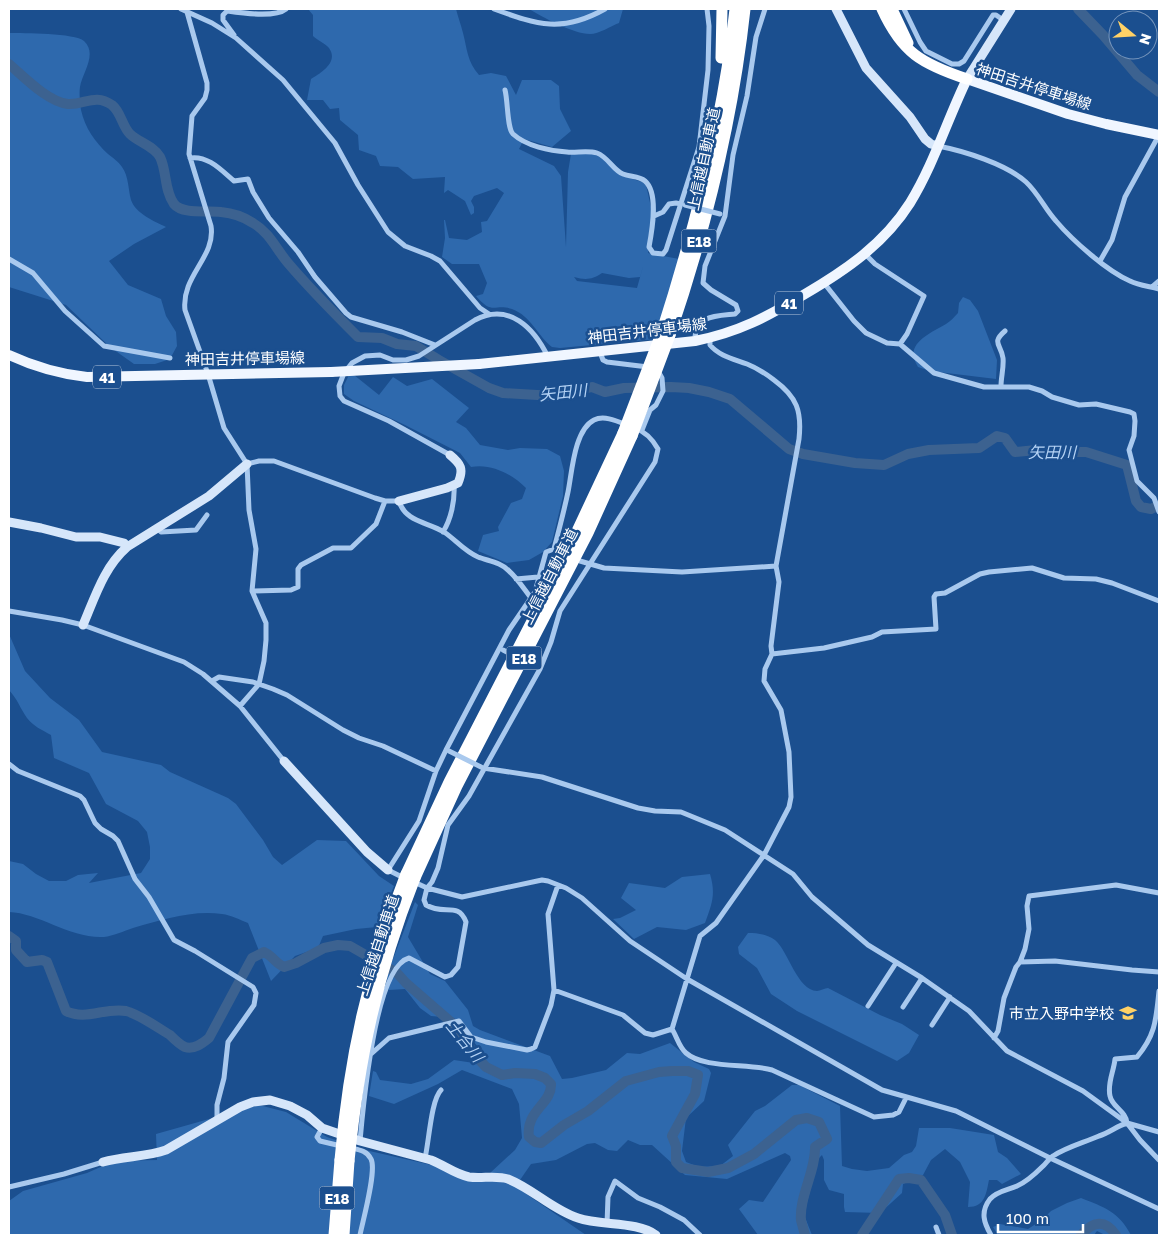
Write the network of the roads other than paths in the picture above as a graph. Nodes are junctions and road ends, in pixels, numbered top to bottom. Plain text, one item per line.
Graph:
1 (181, 9) edge
2 (286, 9) edge
3 (494, 9) edge
4 (605, 9) edge
5 (707, 9) edge
6 (722, 9) edge
7 (735, 9) edge
8 (745, 9) edge
9 (750, 9) edge
10 (765, 9) edge
11 (836, 9) edge
12 (882, 9) edge
13 (892, 9) edge
14 (904, 9) edge
15 (1011, 9) edge
16 (187, 12) junction
17 (1003, 20) junction
18 (236, 38) junction
19 (921, 60) junction
20 (966, 79) junction
21 (505, 90) dead end
22 (1159, 135) edge
23 (723, 146) junction
24 (938, 146) junction
25 (190, 158) junction
26 (704, 186) junction
27 (682, 204) junction
28 (722, 215) junction
29 (654, 216) junction
30 (865, 254) junction
31 (9, 259) edge
32 (1100, 261) junction
33 (1159, 281) edge
34 (824, 283) junction
35 (1152, 287) junction
36 (1159, 289) edge
37 (489, 314) junction
38 (1005, 330) dead end
39 (666, 334) junction
40 (710, 338) junction
41 (694, 341) junction
42 (900, 344) junction
43 (432, 347) junction
44 (600, 352) junction
45 (9, 355) edge
46 (170, 358) dead end
47 (548, 358) junction
48 (208, 374) junction
49 (1001, 386) junction
50 (632, 433) junction
51 (450, 455) joint
52 (247, 464) junction
53 (454, 485) junction
54 (399, 500) junction
55 (385, 501) junction
56 (1159, 512) edge
57 (207, 515) dead end
58 (9, 522) edge
59 (158, 528) junction
60 (443, 532) junction
61 (127, 547) junction
62 (554, 549) junction
63 (561, 552) dead end
64 (580, 561) dead end
65 (589, 564) junction
66 (776, 566) junction
67 (538, 577) junction
68 (516, 579) junction
69 (252, 591) junction
70 (531, 598) junction
71 (1159, 600) edge
72 (9, 611) edge
73 (82, 625) junction
74 (501, 649) junction
75 (772, 654) junction
76 (538, 668) junction
77 (212, 681) junction
78 (259, 684) junction
79 (240, 706) junction
80 (448, 750) junction
81 (284, 761) joint
82 (9, 764) edge
83 (483, 768) junction
84 (436, 771) junction
85 (764, 855) junction
86 (388, 870) junction
87 (558, 885) junction
88 (428, 888) junction
89 (1159, 893) edge
90 (1020, 962) junction
91 (896, 963) junction
92 (1159, 972) edge
93 (922, 978) junction
94 (687, 979) junction
95 (554, 990) junction
96 (1159, 991) edge
97 (950, 997) junction
98 (868, 1006) dead end
99 (903, 1007) dead end
100 (932, 1025) dead end
101 (672, 1030) junction
102 (994, 1038) junction
103 (371, 1054) junction
104 (441, 1090) dead end
105 (906, 1098) junction
106 (217, 1120) junction
107 (1127, 1122) junction
108 (322, 1128) junction
109 (1159, 1132) edge
110 (360, 1141) junction
111 (425, 1158) junction
112 (1050, 1158) junction
113 (1159, 1160) edge
114 (345, 1161) junction
115 (103, 1162) joint
116 (9, 1187) edge
117 (1159, 1209) edge
118 (607, 1224) junction
119 (936, 1227) dead end
120 (334, 1235) edge
121 (344, 1235) edge
122 (360, 1235) edge
123 (656, 1235) edge
124 (700, 1235) edge
125 (939, 1235) edge
126 (991, 1235) edge

1 - 16 street
2 - 18 street
3 - 4 street
5 - 27 street
6 - 26 highway
7 - 26 highway, 上信越自動車道 / E18
8 - 23 highway, 上信越自動車道 / E18
9 - 23 highway
10 - 28 street
11 - 24 street
12 - 19 highway
13 - 19 highway
14 - 17 street
15 - 17 street
16 - 18 street
16 - 25 street
17 - 20 street
18 - 37 street
19 - 20 highway
20 - 22 main road, 神田吉井停車場線
20 - 24 main road, 神田吉井停車場線 / 41
21 - 29 street
22 - 32 street
23 - 39 highway, 上信越自動車道 / E18
24 - 30 main road, 神田吉井停車場線 / 41
24 - 32 street
25 - 43 street
25 - 48 street
26 - 39 highway, 上信越自動車道 / E18
27 - 28 street, bridge
27 - 29 street
27 - 29 street
28 - 41 street
30 - 34 main road, 神田吉井停車場線 / 41
30 - 42 street
31 - 46 street
32 - 35 street
33 - 35 street
34 - 40 main road, 神田吉井停車場線 / 41
34 - 42 street
35 - 36 street
37 - 43 street
37 - 47 street
38 - 49 street
39 - 50 highway, 上信越自動車道 / E18, bridge
40 - 41 main road, 神田吉井停車場線 / 41
40 - 66 street
41 - 44 main road, 神田吉井停車場線 / 41
42 - 49 street
43 - 51 street
44 - 47 main road, 神田吉井停車場線 / 41
44 - 50 street
45 - 48 main road, 神田吉井停車場線 / 41
47 - 48 main road, 神田吉井停車場線 / 41, bridge
48 - 52 street
49 - 56 street
50 - 62 street
50 - 65 street
50 - 114 highway, 上信越自動車道 / E18, bridge
51 - 53 street
52 - 55 street
52 - 59 street
52 - 69 street
53 - 54 street
53 - 60 street
54 - 55 street
54 - 60 street
55 - 69 street
57 - 59 street
58 - 61 street
59 - 61 street
60 - 68 street
61 - 73 street
62 - 63 street
62 - 67 street
64 - 65 street
65 - 66 street
65 - 76 street
66 - 75 street
67 - 68 street
67 - 70 street
68 - 70 street
69 - 78 street
70 - 74 street
71 - 75 street
72 - 73 street
73 - 77 street
74 - 76 street, bridge
74 - 80 street
75 - 85 street
76 - 83 street
77 - 78 street
77 - 79 street
78 - 79 street
78 - 84 street
79 - 81 street
80 - 83 street, bridge
80 - 84 street
81 - 86 street
82 - 106 street
83 - 85 street
83 - 88 street
84 - 86 street
85 - 91 street
85 - 94 street
86 - 88 street
87 - 88 street
87 - 94 street
87 - 95 street
88 - 103 street
89 - 90 street
90 - 92 street
90 - 102 street
91 - 93 street
91 - 98 street
93 - 97 street
93 - 99 street
94 - 101 street
94 - 105 street
95 - 101 street
95 - 103 street
96 - 107 street
97 - 100 street
97 - 102 street
101 - 105 street
102 - 107 street
103 - 110 street
104 - 111 street
105 - 112 street
106 - 108 street
106 - 115 street
107 - 109 street
107 - 112 street
107 - 113 street
108 - 110 street
108 - 122 street
110 - 111 street
111 - 118 street
112 - 117 street
112 - 126 street
114 - 120 highway, 上信越自動車道 / E18
114 - 121 highway, 上信越自動車道 / E18
115 - 116 street
118 - 123 street
118 - 124 street
119 - 125 street

